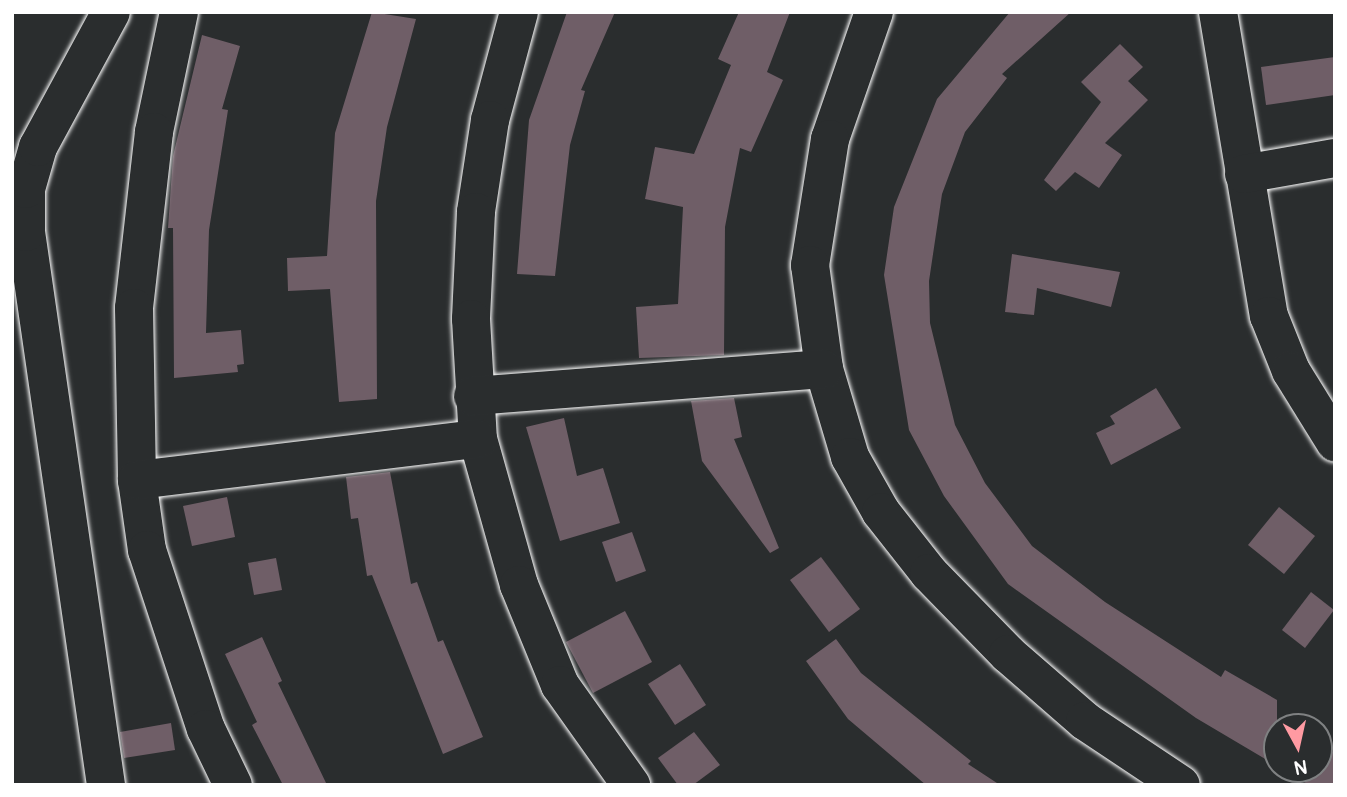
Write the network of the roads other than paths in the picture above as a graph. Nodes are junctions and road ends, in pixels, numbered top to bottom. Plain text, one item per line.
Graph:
1 (111, 12) edge
2 (179, 12) edge
3 (519, 12) edge
4 (874, 12) edge
5 (1219, 12) edge
6 (1335, 158) edge
7 (1244, 174) junction
8 (824, 369) junction
9 (473, 396) junction
10 (478, 439) junction
11 (1335, 442) edge
12 (137, 480) junction
13 (106, 785) edge
14 (233, 785) edge
15 (631, 785) edge
16 (1181, 785) edge

1 - 13 street
2 - 12 street
3 - 9 street
4 - 8 street
5 - 7 street
6 - 7 street
7 - 11 street
8 - 9 street
8 - 16 street
9 - 10 street
10 - 12 street
10 - 15 street
12 - 14 street

